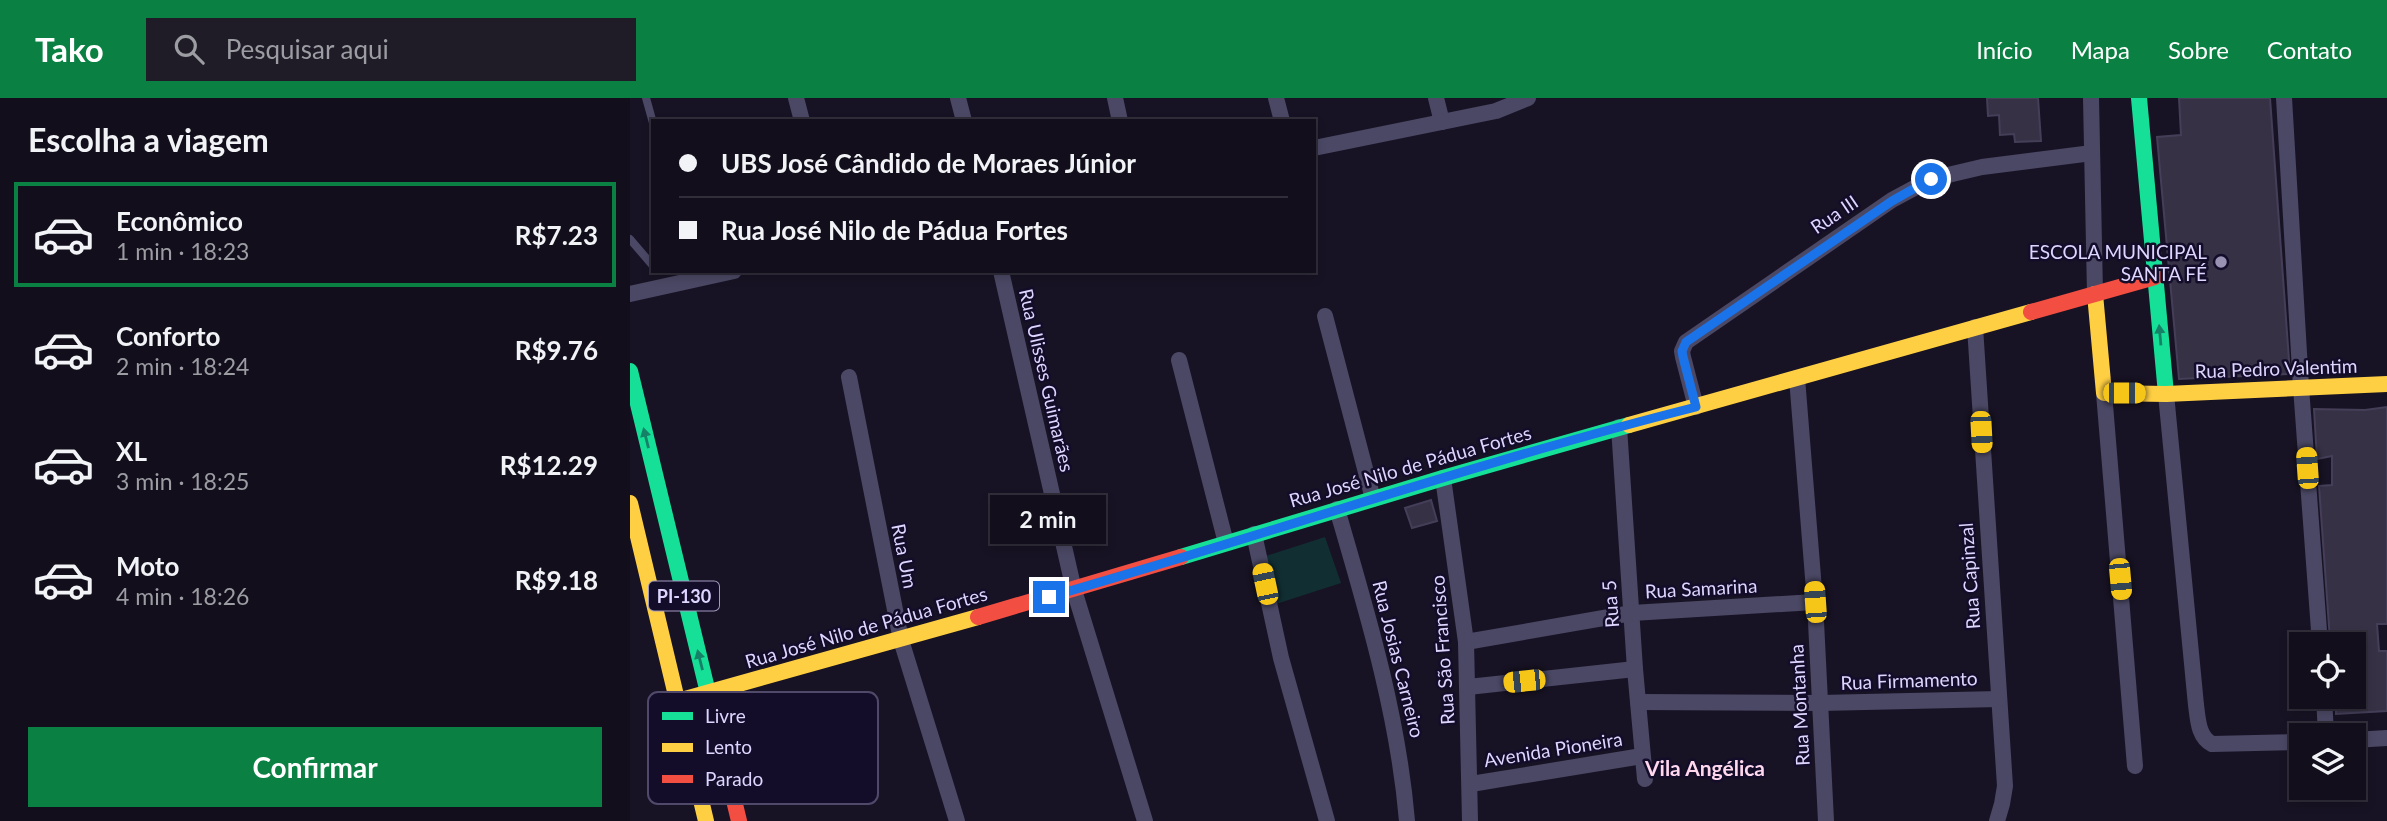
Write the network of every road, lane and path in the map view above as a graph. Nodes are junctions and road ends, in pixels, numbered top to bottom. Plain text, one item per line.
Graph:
1 (646, 98) edge
2 (796, 98) edge
3 (958, 98) edge
4 (1115, 98) edge
5 (1276, 98) edge
6 (1436, 98) edge
7 (1528, 98) edge
8 (2091, 98) edge
9 (2138, 98) edge
10 (2284, 98) edge
11 (652, 119) edge
12 (801, 119) edge
13 (963, 119) edge
14 (1120, 119) edge
15 (1281, 119) edge
16 (1442, 122) junction
17 (1316, 148) edge
18 (2092, 153) junction
19 (630, 239) edge
20 (651, 264) edge
21 (725, 273) edge
22 (1001, 273) edge
23 (2155, 276) junction
24 (630, 294) edge
25 (2095, 294) junction
26 (1325, 316) dead end
27 (1975, 327) junction
28 (1179, 360) dead end
29 (630, 371) edge
30 (849, 377) dead end
31 (1797, 378) junction
32 (2387, 384) edge
33 (2301, 387) junction
34 (2104, 393) junction
35 (2166, 394) junction
36 (1696, 407) junction
37 (1619, 427) junction
38 (1443, 478) junction
39 (1373, 499) junction
40 (630, 503) edge
41 (1338, 509) junction
42 (1254, 534) junction
43 (1226, 543) junction
44 (1074, 590) junction
45 (1815, 602) junction
46 (1632, 613) junction
47 (2319, 632) edge
48 (901, 640) junction
49 (1466, 642) junction
50 (1635, 669) junction
51 (1468, 687) junction
52 (676, 692) edge
53 (708, 692) edge
54 (715, 692) edge
55 (1999, 699) junction
56 (1638, 702) junction
57 (1820, 703) junction
58 (2387, 738) edge
59 (2366, 739) edge
60 (2289, 741) edge
61 (1642, 756) junction
62 (2135, 766) dead end
63 (1645, 779) dead end
64 (1471, 784) junction
65 (736, 804) edge
66 (740, 821) edge
67 (957, 821) edge
68 (1145, 821) edge
69 (1326, 821) edge
70 (1407, 821) edge
71 (1470, 821) edge
72 (1826, 821) edge
73 (1997, 821) edge

1 - 11 lane
2 - 12 street
3 - 13 street
4 - 14 street
5 - 15 street
6 - 16 street
7 - 16 street
8 - 18 street
9 - 23 street
10 - 33 street
16 - 17 street
18 - 25 street
18 - 36 street, Rua III
19 - 20 lane
21 - 24 street
22 - 44 street, Rua Ulisses Guimarães
23 - 25 street, Rua José Nilo de Pádua Fortes
35 -> 23 street
25 - 27 street, Rua José Nilo de Pádua Fortes
25 - 34 street
26 - 39 street
27 - 31 street, Rua José Nilo de Pádua Fortes
27 - 55 street, Rua Capinzal
28 - 43 street
53 -> 29 street, PI-130
30 - 48 street, Rua Um
31 - 36 street, Rua José Nilo de Pádua Fortes
31 - 45 street, Rua Montanha
32 - 33 street, Rua Pedro Valentim
33 - 35 street, Rua Pedro Valentim
33 - 47 street
34 - 35 street, Rua Pedro Valentim
34 - 62 street
35 - 60 street
36 - 37 street, Rua José Nilo de Pádua Fortes
37 - 38 street, Rua José Nilo de Pádua Fortes
37 - 46 street, Rua 5
38 - 39 street, Rua José Nilo de Pádua Fortes
38 - 49 street, Rua São Francisco
39 - 41 street, Rua José Nilo de Pádua Fortes
40 - 52 street, PI-130
41 - 42 street, Rua José Nilo de Pádua Fortes
41 - 70 street, Rua Josias Carneiro
42 - 43 street, Rua José Nilo de Pádua Fortes
42 - 69 street
43 - 44 street, Rua José Nilo de Pádua Fortes
44 - 48 street, Rua José Nilo de Pádua Fortes
44 - 68 street, Rua Ulisses Guimarães
45 - 46 street, Rua Samarina
45 - 57 street, Rua Montanha
46 - 49 street, Rua Samarina
46 - 50 street, Rua 5
48 - 54 street, Rua José Nilo de Pádua Fortes
48 - 67 street, Rua Um
49 - 51 street, Rua São Francisco
50 - 51 street
50 - 56 street, Rua 5
51 - 64 street, Rua São Francisco
55 - 57 street, Rua Firmamento
55 - 73 street, Rua Capinzal
56 - 57 street
56 - 61 street, Rua 5
57 - 72 street, Rua Montanha
58 - 59 street
61 - 63 street, Rua 5
61 - 64 street, Avenida Pioneira
64 - 71 street, Rua São Francisco
65 - 66 street, PI-130

